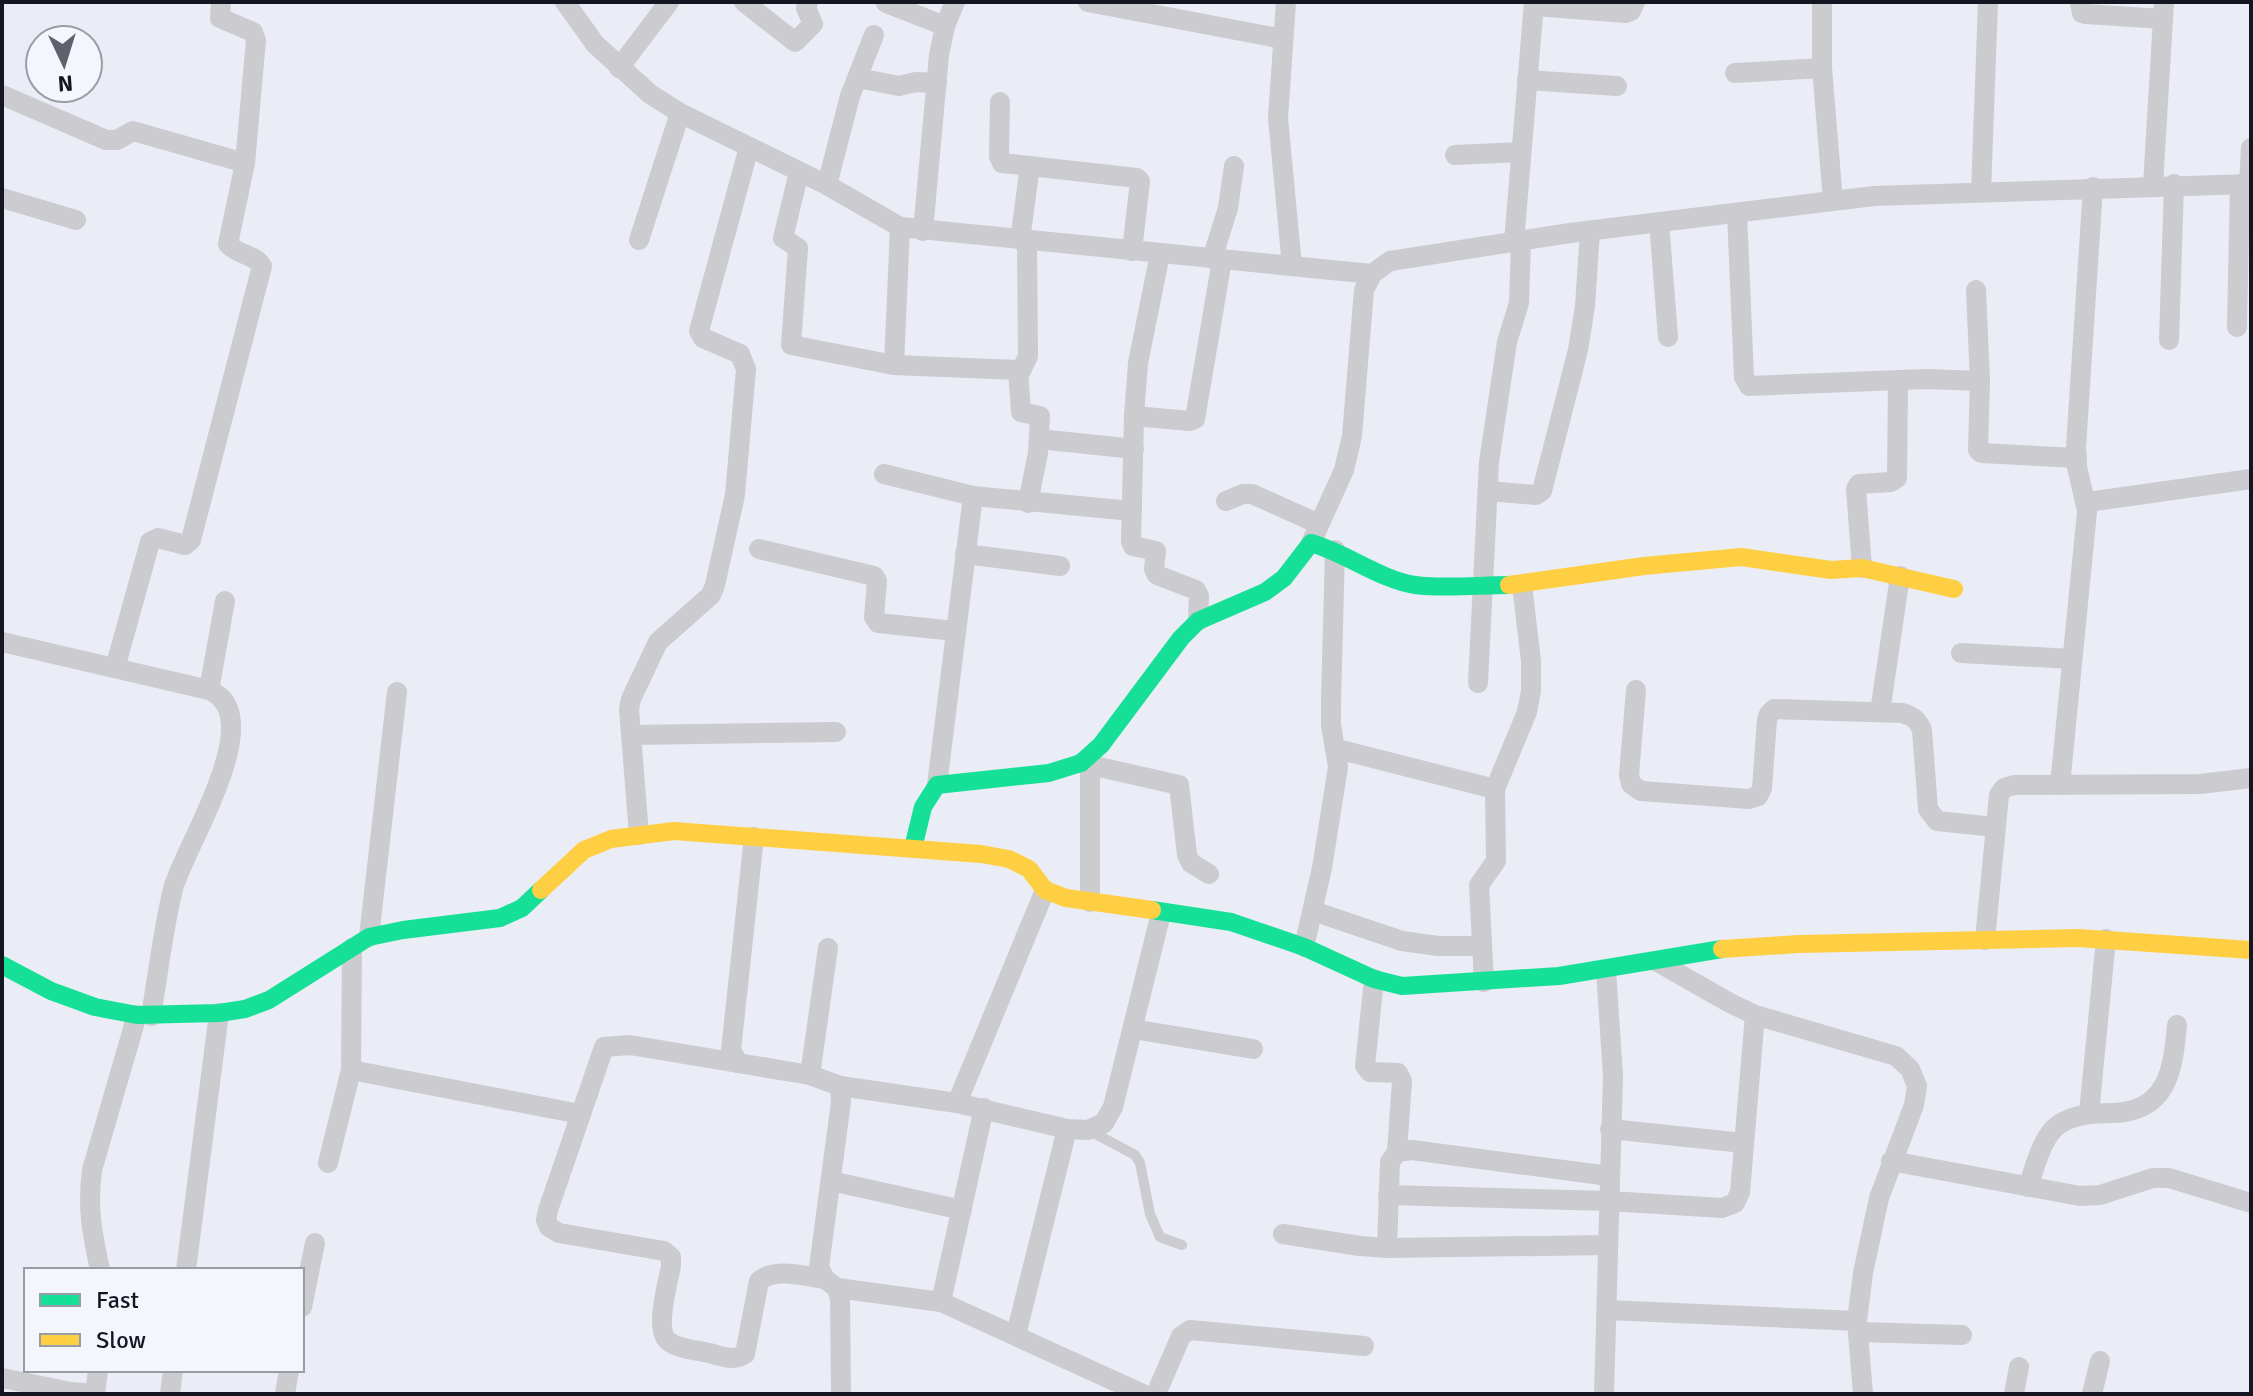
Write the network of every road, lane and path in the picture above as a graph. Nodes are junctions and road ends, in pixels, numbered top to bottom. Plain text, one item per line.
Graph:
1 (221, 2) edge
2 (669, 2) edge
3 (744, 2) edge
4 (808, 2) edge
5 (955, 2) edge
6 (1088, 2) edge
7 (1286, 2) edge
8 (1635, 2) edge
9 (1822, 2) edge
10 (1988, 2) edge
11 (2080, 2) edge
12 (886, 3) edge
13 (1532, 3) edge
14 (577, 8) edge
15 (2164, 10) edge
16 (945, 26) junction
17 (874, 35) dead end
18 (1283, 39) junction
19 (619, 68) junction
20 (1822, 68) junction
21 (1735, 73) dead end
22 (858, 78) junction
23 (1527, 80) junction
24 (937, 83) junction
25 (1617, 86) dead end
26 (2, 95) edge
27 (1000, 102) dead end
28 (680, 113) junction
29 (749, 147) junction
30 (2251, 148) edge
31 (1521, 152) junction
32 (1455, 155) dead end
33 (245, 163) junction
34 (1030, 166) junction
35 (1234, 166) dead end
36 (799, 172) junction
37 (2164, 184) junction
38 (2247, 184) edge
39 (827, 185) junction
40 (2093, 187) junction
41 (1981, 192) junction
42 (2, 198) edge
43 (1833, 201) junction
44 (1737, 213) junction
45 (76, 220) dead end
46 (1659, 222) junction
47 (900, 227) junction
48 (923, 231) junction
49 (1590, 231) junction
50 (639, 240) dead end
51 (1024, 241) junction
52 (1518, 241) junction
53 (1132, 251) junction
54 (1160, 254) junction
55 (1217, 259) junction
56 (1292, 266) junction
57 (1372, 274) junction
58 (1976, 290) dead end
59 (2237, 327) dead end
60 (1668, 337) dead end
61 (2169, 340) dead end
62 (894, 365) junction
63 (1020, 373) junction
64 (1898, 380) junction
65 (1980, 381) junction
66 (1134, 416) junction
67 (1039, 439) junction
68 (1134, 449) junction
69 (2077, 458) junction
70 (884, 474) dead end
71 (2251, 479) edge
72 (1488, 491) junction
73 (973, 496) junction
74 (1226, 501) dead end
75 (1028, 503) junction
76 (2086, 506) junction
77 (1132, 511) junction
78 (1315, 534) junction
79 (759, 549) dead end
80 (1335, 550) junction
81 (965, 554) junction
82 (1060, 566) dead end
83 (1862, 568) junction
84 (1900, 576) junction
85 (1484, 585) junction
86 (1522, 585) junction
87 (1954, 589) dead end
88 (225, 601) dead end
89 (1198, 621) junction
90 (955, 631) junction
91 (2, 642) edge
92 (1961, 653) dead end
93 (2072, 659) junction
94 (115, 668) junction
95 (1478, 683) dead end
96 (209, 690) junction
97 (1636, 690) dead end
98 (397, 692) dead end
99 (1880, 712) junction
100 (836, 732) dead end
101 (632, 735) junction
102 (1337, 749) junction
103 (1086, 764) junction
104 (2251, 778) edge
105 (937, 785) junction
106 (2060, 785) junction
107 (1495, 789) junction
108 (1995, 827) junction
109 (639, 835) junction
110 (754, 837) junction
111 (913, 848) junction
112 (1209, 874) dead end
113 (1045, 890) junction
114 (1090, 902) junction
115 (1313, 911) junction
116 (1161, 913) junction
117 (2106, 939) junction
118 (1985, 940) junction
119 (360, 942) junction
120 (1482, 946) junction
121 (1304, 947) junction
122 (828, 948) dead end
123 (2251, 950) edge
124 (1656, 961) junction
125 (2, 965) edge
126 (1606, 970) junction
127 (1374, 979) junction
128 (1484, 982) junction
129 (219, 1013) junction
130 (144, 1015) junction
131 (1755, 1015) junction
132 (2177, 1025) dead end
133 (1133, 1029) junction
134 (1253, 1049) dead end
135 (738, 1063) junction
136 (351, 1070) junction
137 (810, 1075) junction
138 (840, 1086) junction
139 (957, 1103) junction
140 (984, 1108) junction
141 (2089, 1113) junction
142 (580, 1114) junction
143 (1067, 1129) junction
144 (1610, 1129) junction
145 (1088, 1130) junction
146 (1743, 1143) junction
147 (1397, 1152) junction
148 (1891, 1161) junction
149 (328, 1163) dead end
150 (1609, 1176) junction
151 (831, 1181) junction
152 (2028, 1187) junction
153 (1388, 1195) junction
154 (1609, 1201) junction
155 (2251, 1203) edge
156 (962, 1210) junction
157 (1283, 1234) dead end
158 (315, 1243) dead end
159 (1182, 1245) dead end
160 (1608, 1245) junction
161 (1387, 1248) junction
162 (100, 1268) edge
163 (186, 1268) edge
164 (831, 1283) junction
165 (304, 1297) edge
166 (941, 1302) junction
167 (1607, 1310) junction
168 (1857, 1327) junction
169 (1016, 1335) junction
170 (1962, 1335) dead end
171 (1364, 1346) dead end
172 (2100, 1361) dead end
173 (2019, 1367) dead end
174 (98, 1372) edge
175 (173, 1372) edge
176 (289, 1372) edge
177 (2, 1378) edge
178 (71, 1393) edge
179 (96, 1394) edge
180 (170, 1394) edge
181 (285, 1394) edge
182 (841, 1394) edge
183 (1143, 1394) edge
184 (1156, 1394) edge
185 (1604, 1394) edge
186 (1863, 1394) edge
187 (2014, 1394) edge
188 (2092, 1394) edge

1 - 33 street
2 - 19 street
3 - 4 street
5 - 16 street
6 - 18 street
7 - 18 street
8 - 13 street
9 - 20 street
10 - 41 street
11 - 15 street
12 - 16 street
13 - 23 street
14 - 19 street
15 - 37 street
16 - 24 street
17 - 22 street
18 - 56 street
19 - 28 street
20 - 21 street
20 - 43 street
22 - 24 street
22 - 39 street
23 - 25 street
23 - 31 street
24 - 48 street
26 - 33 street
27 - 34 street
28 - 29 street
28 - 50 street
29 - 36 street
29 - 101 street
30 - 38 street
31 - 32 street
31 - 52 street
33 - 94 street
34 - 51 street
34 - 53 street
35 - 55 street
36 - 39 street
36 - 62 street
37 - 38 street
37 - 40 street
37 - 61 street
38 - 59 street
39 - 47 street
40 - 41 street
40 - 69 street
41 - 43 street
42 - 45 street
43 - 44 street
44 - 46 street
44 - 64 street
46 - 49 street
46 - 60 street
47 - 48 street
47 - 62 street
48 - 51 street
49 - 52 street
49 - 72 street
51 - 53 street
51 - 63 street
52 - 57 street
52 - 72 street
53 - 54 street
54 - 55 street
54 - 66 street
55 - 56 street
55 - 66 street
56 - 57 street
57 - 78 street
58 - 65 street
62 - 63 street
63 - 67 street
64 - 65 street
64 - 83 street
65 - 69 street
66 - 68 street
67 - 68 street
67 - 75 street
68 - 77 street
69 - 76 street
70 - 73 street
71 - 76 street
72 - 85 street
73 - 75 street
73 - 81 street
74 - 78 street
75 - 77 street
76 - 93 street
77 - 89 street
78 - 80 street
78 - 89 street
79 - 90 street
80 - 85 street
80 - 102 street
81 - 82 street
81 - 90 street
83 - 84 street
83 - 86 street
84 - 87 street
84 - 99 street
85 - 86 street
85 - 95 street
86 - 107 street
88 - 96 street
89 - 103 street
90 - 105 street
91 - 94 street
92 - 93 street
93 - 106 street
94 - 96 street
96 - 130 street
97 - 99 street
98 - 119 street
99 - 108 street
100 - 101 street
101 - 109 street
102 - 107 street
102 - 115 street
103 - 105 street
103 - 112 street
103 - 114 street
104 - 106 street
105 - 111 street
106 - 108 street
107 - 120 street
108 - 118 street
109 - 110 street
109 - 119 street
110 - 111 street
110 - 135 street
111 - 113 street
113 - 114 street
113 - 139 street
114 - 116 street
115 - 120 street
115 - 121 street
116 - 121 street
116 - 133 street
117 - 118 street
117 - 123 street
117 - 141 street
118 - 124 street
119 - 129 street
119 - 136 street
120 - 128 street
121 - 127 street
122 - 137 street
124 - 126 street
124 - 131 street
125 - 130 street
126 - 128 street
126 - 144 street
127 - 128 street
127 - 147 street
129 - 130 street
129 - 163 street
130 - 162 street
131 - 146 street
131 - 148 street
132 - 141 street
133 - 134 street
133 - 145 street
135 - 137 street
135 - 142 street
136 - 142 street
136 - 149 street
137 - 138 street
138 - 139 street
138 - 151 street
139 - 140 street
140 - 143 street
140 - 156 street
141 - 152 street
142 - 164 street
143 - 145 street
143 - 169 street
144 - 146 street
144 - 150 street
145 - 159 lane
146 - 154 street
147 - 150 street
147 - 153 street
148 - 152 street
148 - 168 street
150 - 154 street
151 - 156 street
151 - 164 street
152 - 155 street
153 - 154 street
153 - 161 street
154 - 160 street
156 - 166 street
157 - 161 street
158 - 165 street
160 - 161 street
160 - 167 street
164 - 166 street
164 - 182 street
166 - 169 street
167 - 168 street
167 - 185 street
168 - 170 street
168 - 186 street
169 - 183 street
171 - 184 street
172 - 188 street
173 - 187 street
174 - 179 street
175 - 180 street
176 - 181 street
177 - 178 street
178 - 179 street

